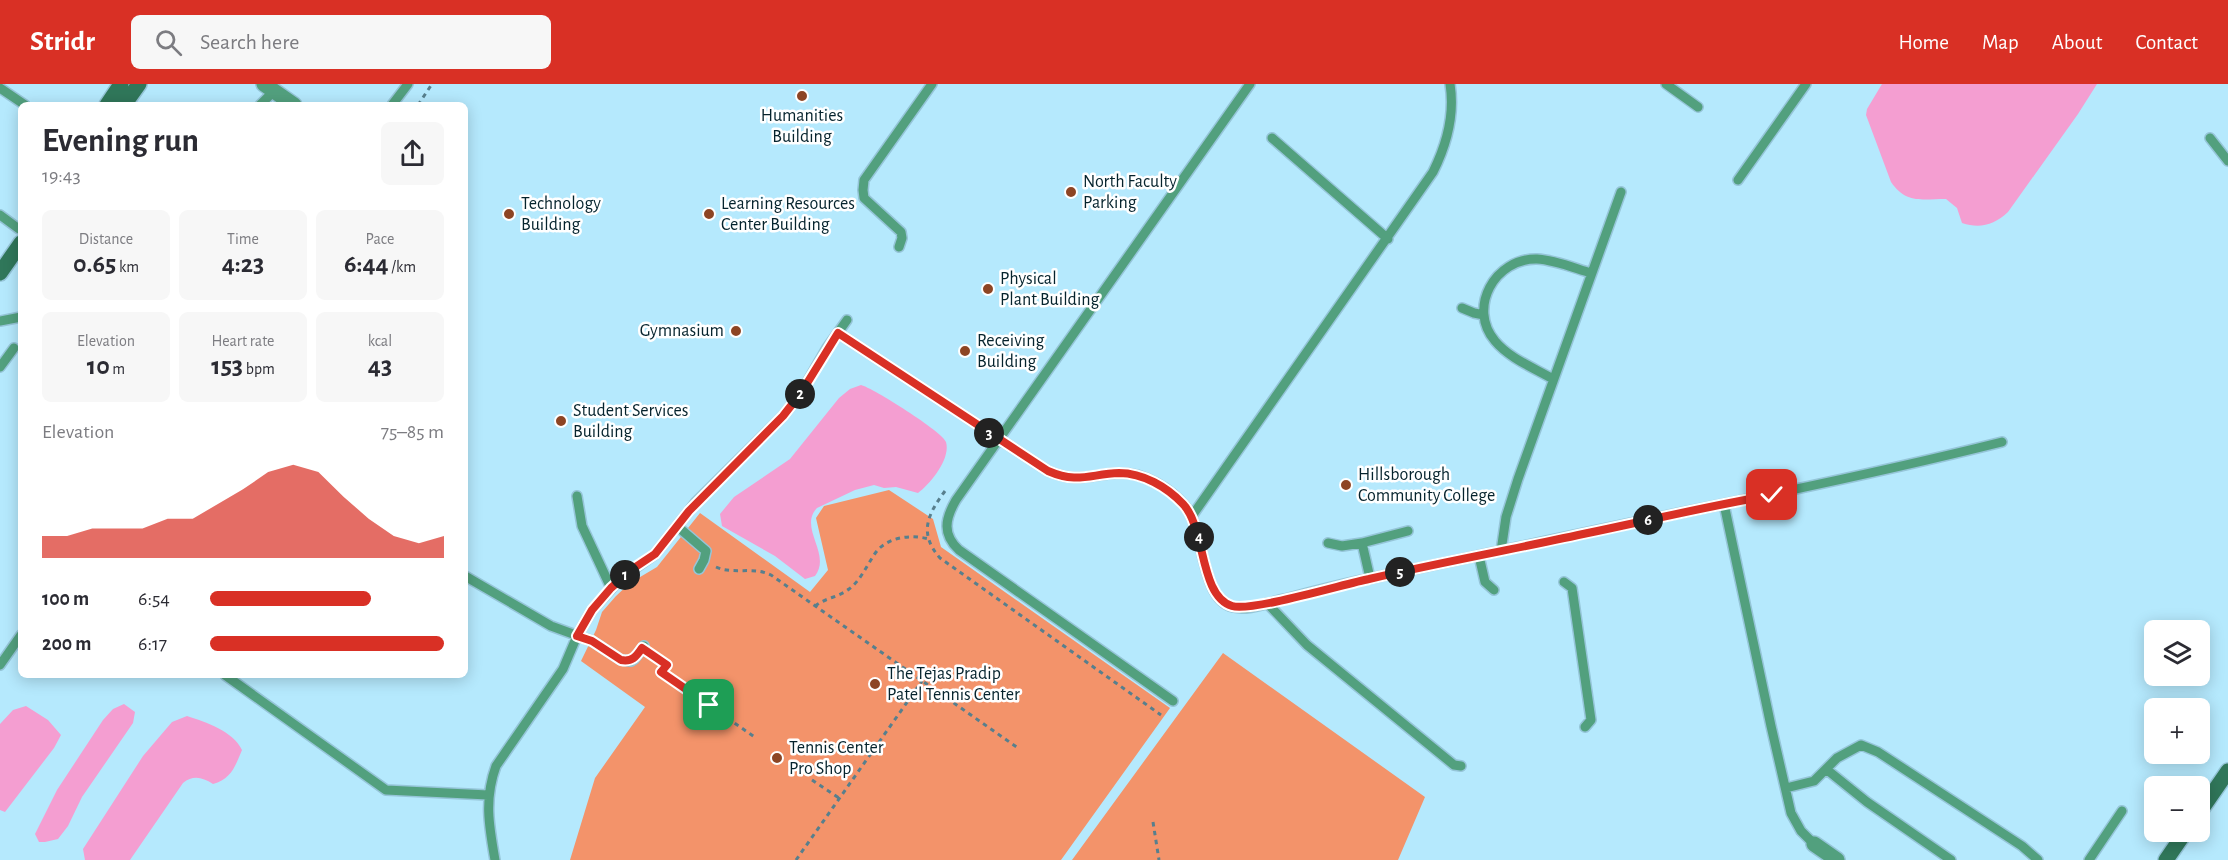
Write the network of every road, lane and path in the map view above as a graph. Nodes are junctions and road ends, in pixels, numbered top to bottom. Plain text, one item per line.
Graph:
1 (121, 84) edge
2 (139, 84) edge
3 (408, 84) edge
4 (432, 84) edge
5 (932, 84) edge
6 (1250, 84) edge
7 (1450, 84) edge
8 (1666, 84) edge
9 (1806, 84) edge
10 (0, 88) edge
11 (269, 93) edge
12 (20, 102) edge
13 (109, 102) edge
14 (126, 102) edge
15 (288, 102) edge
16 (394, 102) edge
17 (420, 102) edge
18 (1698, 107) dead end
19 (1272, 138) dead end
20 (2210, 138) dead end
21 (2228, 161) edge
22 (1738, 180) dead end
23 (1621, 192) dead end
24 (0, 215) edge
25 (18, 234) edge
26 (1388, 239) junction
27 (18, 240) edge
28 (898, 247) dead end
29 (0, 273) edge
30 (1591, 273) junction
31 (1462, 308) dead end
32 (1484, 315) junction
33 (18, 318) edge
34 (847, 320) dead end
35 (0, 321) edge
36 (838, 333) junction
37 (14, 348) dead end
38 (0, 367) edge
39 (1553, 379) junction
40 (999, 439) junction
41 (2002, 442) dead end
42 (577, 496) dead end
43 (1724, 504) junction
44 (1192, 516) junction
45 (677, 526) junction
46 (1408, 531) dead end
47 (929, 539) dead end
48 (1328, 543) dead end
49 (1362, 543) junction
50 (1501, 551) junction
51 (1479, 556) junction
52 (701, 564) joint
53 (468, 578) edge
54 (1370, 578) junction
55 (1564, 582) dead end
56 (611, 588) junction
57 (1494, 590) dead end
58 (1267, 603) junction
59 (815, 606) junction
60 (577, 636) junction
61 (18, 639) edge
62 (643, 647) joint
63 (0, 665) edge
64 (229, 678) edge
65 (922, 681) junction
66 (1173, 701) dead end
67 (1585, 727) dead end
68 (756, 738) dead end
69 (1018, 748) dead end
70 (1461, 766) dead end
71 (1826, 769) junction
72 (2228, 771) edge
73 (812, 780) dead end
74 (1786, 788) junction
75 (488, 795) junction
76 (2210, 797) edge
77 (839, 798) junction
78 (2122, 811) dead end
79 (1153, 822) dead end
80 (2178, 842) edge
81 (1814, 844) joint
82 (492, 858) edge
83 (796, 860) edge
84 (1159, 860) edge
85 (1836, 860) edge
86 (1951, 860) edge
87 (2038, 860) edge
88 (2090, 860) edge
89 (2166, 860) edge

1 - 13 street
2 - 14 street
3 - 16 lane
4 - 17 path
5 - 28 lane
6 - 40 lane
7 - 26 lane
8 - 18 lane
9 - 22 lane
10 - 12 lane
11 - 15 street
19 - 26 lane
20 - 21 lane
23 - 30 lane
24 - 25 lane
26 - 44 lane
27 - 29 street
30 - 32 lane
30 - 39 lane
31 - 32 lane
32 - 39 lane
33 - 35 lane
34 - 36 lane
36 - 40 lane
36 - 45 lane
37 - 38 lane
39 - 50 lane
40 - 44 lane
40 - 66 lane
41 - 43 lane
42 - 56 lane
43 - 50 lane
43 - 74 lane
44 - 58 lane
45 - 52 lane
45 - 56 lane
46 - 49 lane
47 - 59 path
48 - 49 lane
49 - 54 lane
50 - 51 lane
51 - 54 lane
51 - 57 lane
52 - 59 path
53 - 60 lane
54 - 58 lane
55 - 67 lane
56 - 60 lane
58 - 70 lane
59 - 65 path
60 - 62 lane
60 - 75 lane
61 - 63 lane
62 - 68 path
64 - 75 lane
65 - 69 path
65 - 77 path
71 - 74 lane
71 - 86 lane
71 - 87 lane
72 - 76 street
73 - 77 path
74 - 81 lane
75 - 82 lane
77 - 83 path
78 - 88 lane
79 - 84 path
80 - 89 street
81 - 85 street

